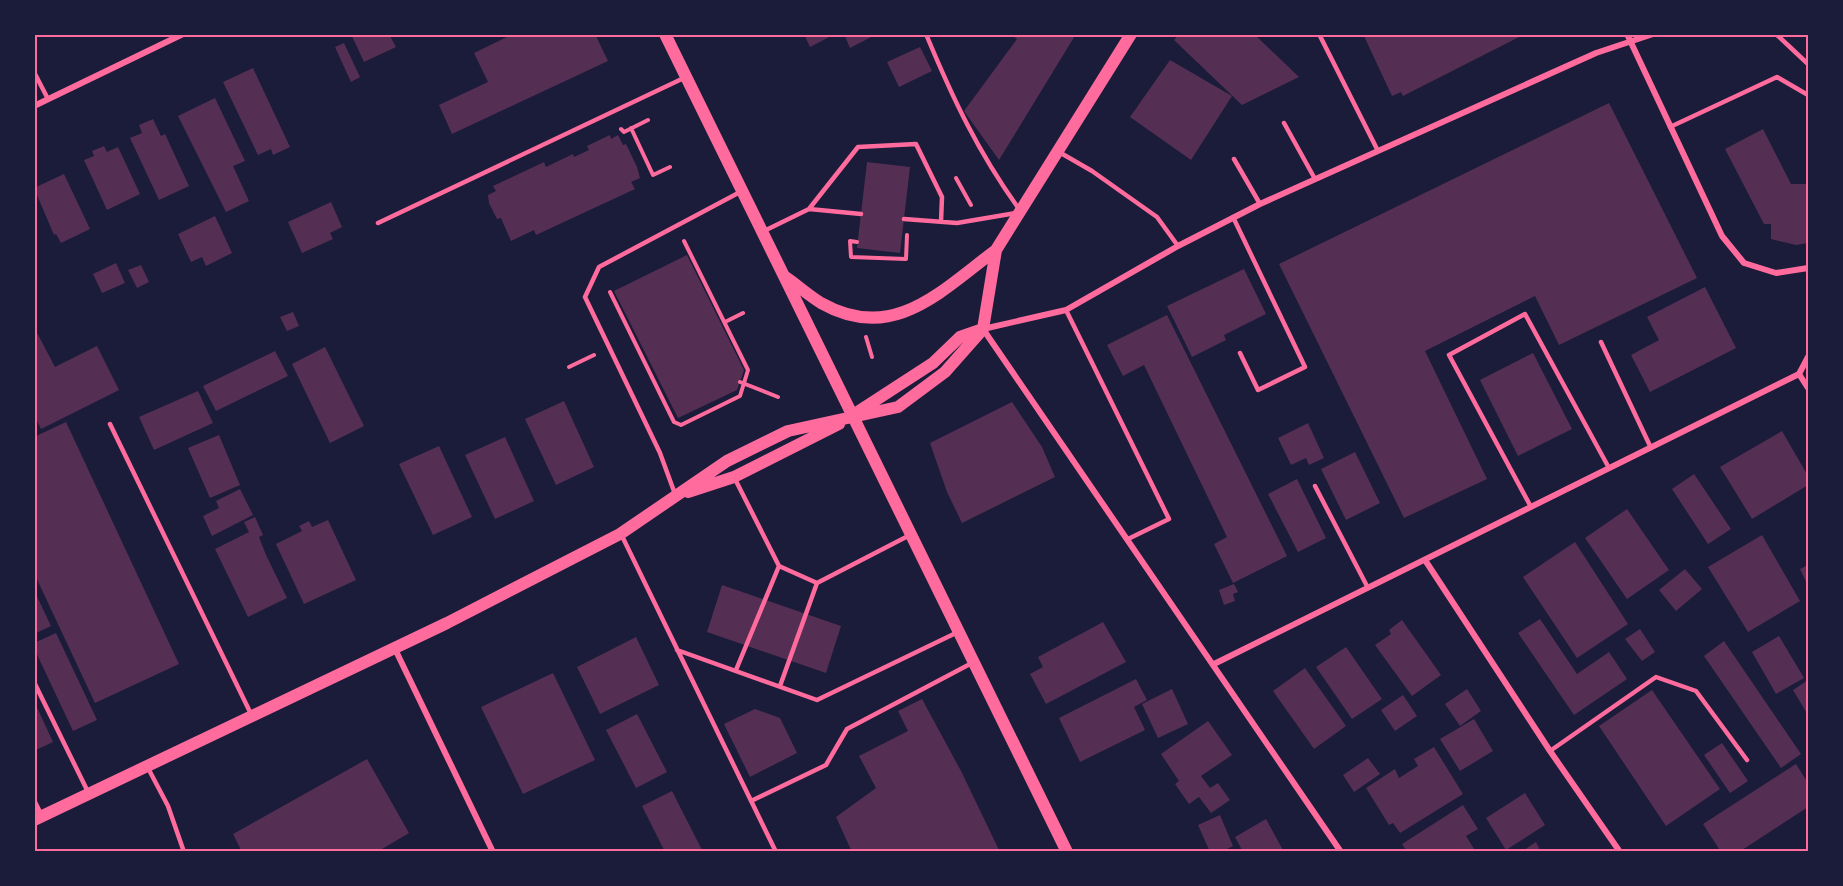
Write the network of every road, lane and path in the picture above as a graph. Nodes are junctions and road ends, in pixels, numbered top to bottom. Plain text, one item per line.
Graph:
1 (183, 34) edge
2 (665, 34) edge
3 (926, 34) edge
4 (1131, 34) edge
5 (1319, 34) edge
6 (1627, 34) edge
7 (1653, 34) edge
8 (1776, 34) edge
9 (1631, 43) junction
10 (1809, 64) edge
11 (34, 72) edge
12 (686, 77) junction
13 (1809, 95) edge
14 (48, 99) junction
15 (34, 106) edge
16 (648, 120) dead end
17 (1284, 123) dead end
18 (1670, 127) junction
19 (631, 128) junction
20 (614, 132) dead end
21 (1056, 151) junction
22 (1378, 151) junction
23 (1234, 159) dead end
24 (670, 166) dead end
25 (956, 178) dead end
26 (1315, 179) junction
27 (742, 191) junction
28 (1260, 204) junction
29 (809, 208) junction
30 (972, 208) dead end
31 (1021, 212) junction
32 (861, 214) dead end
33 (1233, 217) junction
34 (904, 219) dead end
35 (378, 222) dead end
36 (941, 222) junction
37 (677, 225) junction
38 (908, 231) dead end
39 (762, 232) junction
40 (857, 242) dead end
41 (1178, 246) junction
42 (996, 250) junction
43 (1809, 268) edge
44 (782, 274) junction
45 (610, 292) dead end
46 (1066, 310) junction
47 (743, 313) dead end
48 (725, 322) junction
49 (983, 329) junction
50 (866, 332) dead end
51 (1600, 342) dead end
52 (868, 347) junction
53 (863, 349) dead end
54 (1240, 353) dead end
55 (594, 355) dead end
56 (872, 357) dead end
57 (1809, 357) edge
58 (569, 367) dead end
59 (1799, 374) junction
60 (742, 383) junction
61 (1809, 388) edge
62 (778, 397) dead end
63 (851, 417) junction
64 (110, 424) dead end
65 (1651, 448) junction
66 (1609, 468) junction
67 (734, 477) junction
68 (1316, 486) dead end
69 (676, 496) junction
70 (1531, 507) junction
71 (620, 534) junction
72 (910, 535) junction
73 (1128, 539) junction
74 (1425, 560) junction
75 (779, 566) junction
76 (817, 583) junction
77 (1368, 588) junction
78 (958, 632) junction
79 (395, 649) junction
80 (677, 650) junction
81 (972, 663) junction
82 (1214, 664) junction
83 (736, 670) junction
84 (34, 682) edge
85 (780, 686) junction
86 (252, 717) junction
87 (1550, 751) junction
88 (1747, 760) dead end
89 (148, 768) junction
90 (89, 794) junction
91 (34, 800) edge
92 (751, 801) junction
93 (38, 818) edge
94 (184, 852) edge
95 (493, 852) edge
96 (776, 852) edge
97 (1067, 852) edge
98 (1341, 852) edge
99 (1620, 852) edge

1 - 14 street
2 - 12 main road
3 - 31 lane
4 - 21 main road
5 - 22 lane
6 - 9 street
7 - 9 street
8 - 10 lane
9 - 18 street
9 - 22 street
11 - 14 lane
12 - 27 main road
12 - 35 lane
13 - 18 lane
14 - 15 street
16 - 19 path
17 - 26 lane
18 - 43 street
19 - 20 path
19 - 24 path
21 - 31 main road
21 - 41 lane
22 - 26 street
23 - 28 lane
25 - 30 path
26 - 28 street
27 - 37 lane
27 - 39 main road
28 - 33 street
29 - 32 lane
29 - 36 lane
29 - 39 lane
31 - 36 lane
31 - 42 main road
33 - 41 street
33 - 54 lane
34 - 36 lane
37 - 48 path
37 - 69 lane
38 - 40 path
39 - 44 main road
41 - 46 street
42 - 44 main road
42 - 49 main road
44 - 63 main road
45 - 60 path
46 - 49 street
46 - 73 lane
47 - 48 path
48 - 60 path
49 - 63 main road
49 - 63 main road
49 - 73 street
50 - 52 path
51 - 65 lane
52 - 53 path
52 - 56 path
55 - 58 path
57 - 59 street
59 - 61 street
59 - 65 street
60 - 62 path
63 - 67 main road
63 - 69 main road
63 - 72 main road
64 - 86 lane
65 - 66 street
66 - 70 street
66 - 70 lane
67 - 69 main road
67 - 75 lane
68 - 77 lane
69 - 71 main road
70 - 74 street
71 - 79 main road
71 - 80 lane
72 - 76 lane
72 - 78 main road
73 - 82 street
74 - 77 street
74 - 87 street
75 - 76 lane
75 - 83 lane
76 - 85 lane
77 - 82 street
78 - 81 main road
78 - 85 lane
79 - 86 main road
79 - 95 street
80 - 83 lane
80 - 92 lane
81 - 92 lane
81 - 97 main road
82 - 98 street
83 - 85 lane
84 - 90 lane
86 - 89 main road
87 - 88 lane
87 - 99 street
89 - 90 main road
89 - 94 lane
90 - 93 main road
91 - 93 lane
92 - 96 lane

